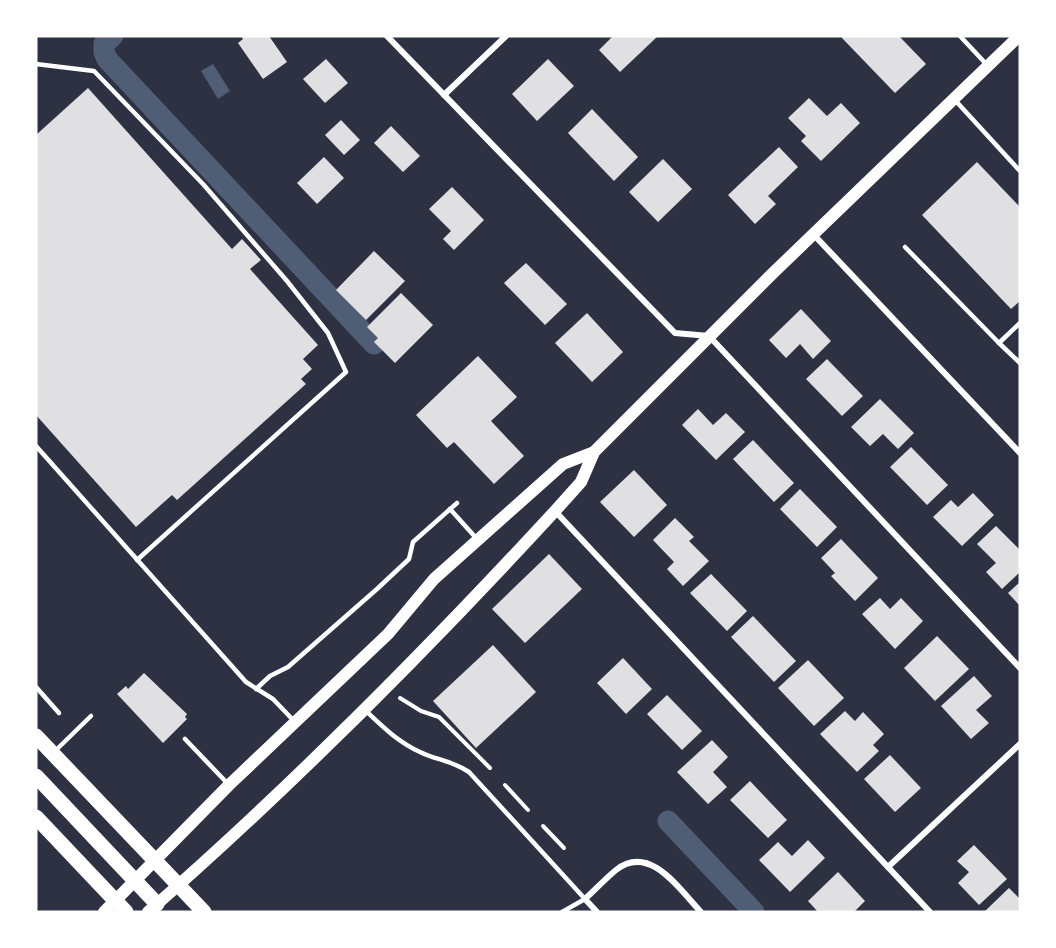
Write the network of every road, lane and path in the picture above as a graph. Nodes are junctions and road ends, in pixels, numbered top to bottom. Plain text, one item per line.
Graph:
1 (387, 36) edge
2 (506, 36) edge
3 (960, 36) edge
4 (1019, 36) edge
5 (36, 64) edge
6 (988, 66) junction
7 (444, 95) junction
8 (954, 99) junction
9 (1020, 171) edge
10 (813, 234) junction
11 (905, 247) dead end
12 (1020, 323) edge
13 (709, 336) junction
14 (999, 343) junction
15 (1020, 363) edge
16 (36, 446) edge
17 (594, 452) junction
18 (1020, 453) edge
19 (457, 502) dead end
20 (450, 509) junction
21 (555, 511) junction
22 (477, 539) junction
23 (137, 560) junction
24 (1020, 668) edge
25 (36, 687) edge
26 (256, 688) junction
27 (400, 698) dead end
28 (364, 710) junction
29 (59, 712) dead end
30 (91, 716) dead end
31 (295, 722) junction
32 (36, 736) edge
33 (185, 739) dead end
34 (1020, 744) edge
35 (52, 754) junction
36 (490, 768) dead end
37 (36, 776) edge
38 (229, 785) junction
39 (505, 785) dead end
40 (528, 810) dead end
41 (36, 817) edge
42 (543, 826) dead end
43 (564, 848) dead end
44 (154, 861) junction
45 (888, 867) junction
46 (132, 883) junction
47 (178, 886) junction
48 (585, 899) junction
49 (115, 901) junction
50 (153, 909) edge
51 (104, 912) edge
52 (126, 912) edge
53 (204, 912) edge
54 (562, 912) edge
55 (597, 912) edge
56 (701, 912) edge
57 (930, 912) edge

1 - 7 street
2 - 7 street
3 - 6 lane
4 - 6 main road
5 - 23 lane
6 - 8 main road
7 - 13 street
8 - 9 lane
8 - 10 main road
10 - 13 main road
10 - 18 street
11 - 14 lane
12 - 14 lane
13 - 17 main road
13 - 24 street
14 - 15 lane
16 - 23 lane
17 - 21 main road
17 - 22 main road
19 - 20 lane
20 - 22 lane
20 - 26 lane
21 - 28 main road
21 - 45 street
22 - 31 main road
23 - 26 lane
25 - 29 lane
26 - 31 lane
27 - 36 path
28 - 47 main road
28 - 48 lane
30 - 35 lane
31 - 38 main road
32 - 35 main road
33 - 38 lane
34 - 45 street
35 - 44 main road
37 - 46 main road
38 - 44 main road
39 - 40 path
41 - 49 main road
42 - 43 path
44 - 46 main road
44 - 47 main road
45 - 57 street
46 - 49 main road
46 - 50 main road
47 - 50 main road
47 - 53 main road
48 - 54 lane
48 - 55 street
48 - 56 street
49 - 51 main road
49 - 52 main road

